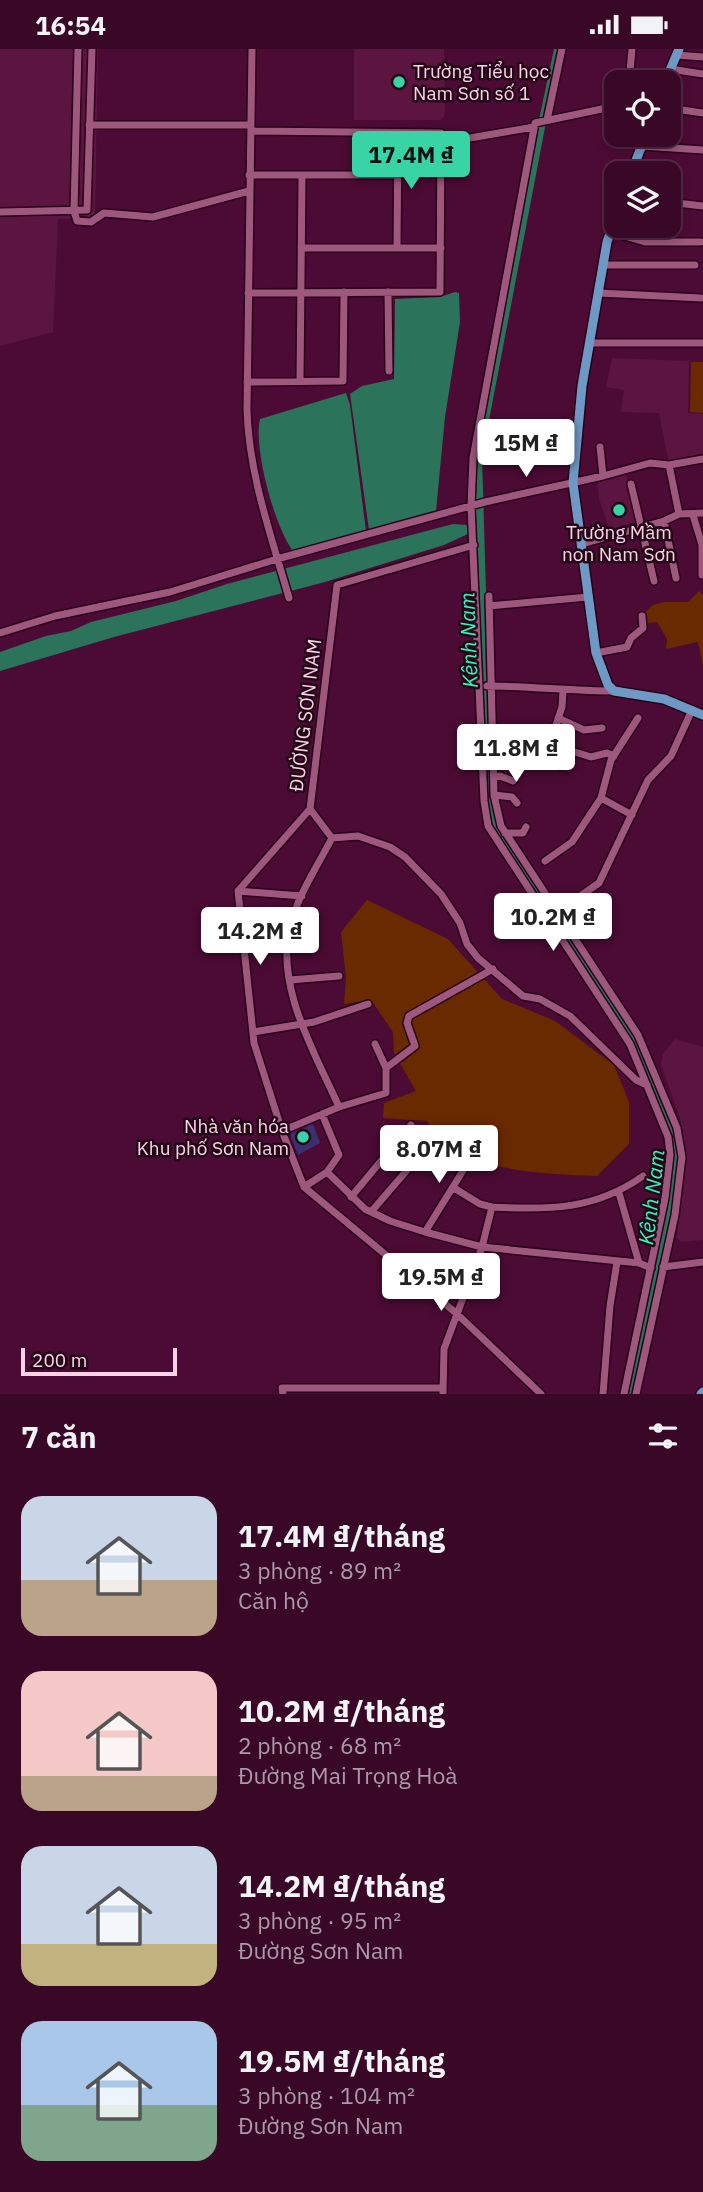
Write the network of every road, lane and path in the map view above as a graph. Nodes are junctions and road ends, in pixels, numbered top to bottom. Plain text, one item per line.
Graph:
1 (78, 49) edge
2 (92, 49) edge
3 (251, 49) edge
4 (562, 49) edge
5 (632, 49) edge
6 (677, 52) edge
7 (703, 57) edge
8 (670, 69) joint
9 (630, 70) edge
10 (703, 74) edge
11 (604, 108) edge
12 (681, 110) edge
13 (703, 113) edge
14 (547, 120) junction
15 (89, 125) junction
16 (534, 125) junction
17 (251, 128) junction
18 (398, 132) junction
19 (441, 143) junction
20 (657, 147) edge
21 (703, 150) edge
22 (249, 175) junction
23 (397, 175) junction
24 (302, 176) junction
25 (249, 191) junction
26 (681, 203) edge
27 (703, 206) edge
28 (74, 211) junction
29 (0, 212) edge
30 (610, 238) edge
31 (631, 238) edge
32 (701, 242) dead end
33 (302, 248) junction
34 (397, 248) junction
35 (441, 249) junction
36 (603, 265) junction
37 (695, 265) dead end
38 (301, 292) junction
39 (344, 292) junction
40 (388, 292) junction
41 (248, 293) junction
42 (599, 293) junction
43 (701, 298) dead end
44 (590, 343) junction
45 (703, 343) edge
46 (389, 371) dead end
47 (300, 381) junction
48 (247, 382) junction
49 (600, 447) dead end
50 (703, 459) edge
51 (669, 465) junction
52 (603, 476) junction
53 (573, 483) junction
54 (631, 484) dead end
55 (471, 506) junction
56 (703, 513) edge
57 (680, 514) junction
58 (693, 515) junction
59 (664, 521) junction
60 (642, 527) junction
61 (700, 530) edge
62 (582, 544) junction
63 (474, 545) junction
64 (278, 561) junction
65 (702, 575) edge
66 (676, 577) dead end
67 (654, 581) dead end
68 (489, 596) dead end
69 (588, 597) junction
70 (289, 598) dead end
71 (489, 606) junction
72 (642, 616) dead end
73 (0, 633) edge
74 (596, 653) junction
75 (491, 686) junction
76 (479, 687) junction
77 (563, 691) junction
78 (614, 691) junction
79 (692, 710) junction
80 (703, 715) edge
81 (558, 718) junction
82 (638, 718) dead end
83 (602, 728) dead end
84 (549, 744) junction
85 (614, 756) junction
86 (560, 766) dead end
87 (494, 777) junction
88 (513, 781) dead end
89 (495, 795) junction
90 (601, 798) junction
91 (517, 803) dead end
92 (310, 810) junction
93 (632, 815) junction
94 (526, 827) dead end
95 (505, 833) junction
96 (332, 838) junction
97 (545, 861) dead end
98 (238, 891) junction
99 (302, 896) junction
100 (557, 912) junction
101 (493, 969) junction
102 (339, 976) dead end
103 (290, 980) junction
104 (368, 1004) dead end
105 (302, 1022) junction
106 (253, 1032) junction
107 (375, 1044) dead end
108 (386, 1068) junction
109 (647, 1085) junction
110 (339, 1107) junction
111 (322, 1114) junction
112 (411, 1125) dead end
113 (282, 1131) junction
114 (445, 1136) dead end
115 (432, 1141) dead end
116 (327, 1172) junction
117 (643, 1176) dead end
118 (304, 1187) junction
119 (454, 1188) junction
120 (619, 1193) junction
121 (351, 1197) junction
122 (492, 1207) junction
123 (371, 1212) junction
124 (425, 1232) junction
125 (482, 1247) junction
126 (617, 1262) junction
127 (703, 1262) edge
128 (639, 1263) junction
129 (663, 1267) junction
130 (651, 1268) junction
131 (456, 1313) junction
132 (404, 1391) edge
133 (443, 1391) edge
134 (283, 1394) edge
135 (541, 1394) edge
136 (603, 1394) edge
137 (624, 1394) edge
138 (636, 1394) edge

1 - 28 street
2 - 15 street
3 - 17 street
4 - 14 street
5 - 9 street
6 - 7 street
6 - 8 main road
8 - 10 street
11 - 14 street
12 - 13 street
14 - 16 street
15 - 17 street
15 - 28 street
16 - 19 street
16 - 55 street
17 - 18 street
17 - 22 street
18 - 19 street
18 - 23 street
19 - 35 street
20 - 21 street
22 - 24 street
22 - 25 street
23 - 24 street
23 - 34 street
24 - 33 street
25 - 28 street
25 - 41 street
26 - 27 street
28 - 29 street
30 - 36 main road
31 - 32 street
33 - 34 street
33 - 38 street
34 - 35 street
35 - 40 street
36 - 37 street
36 - 42 main road
38 - 39 street
38 - 41 street
38 - 47 street
39 - 40 street
39 - 47 street
40 - 46 street
41 - 48 street
42 - 43 street
42 - 44 main road
44 - 45 street
44 - 53 main road
47 - 48 street
48 - 64 street
49 - 52 street
50 - 51 street
51 - 52 street
51 - 57 street
52 - 53 street
53 - 55 street
53 - 62 main road
54 - 60 street
55 - 63 street
55 - 64 street
56 - 58 street
57 - 58 street
57 - 59 street
58 - 61 street
59 - 60 street
59 - 66 street
60 - 62 street
60 - 67 street
61 - 65 street
62 - 69 main road
63 - 76 street
63 - 92 street, ĐƯỜNG SƠN NAM
64 - 70 street
64 - 73 street
68 - 71 street
69 - 71 street
69 - 74 main road
71 - 75 street
72 - 74 street
74 - 78 main road
75 - 76 street
75 - 77 street
75 - 87 street
76 - 109 street
77 - 78 street
77 - 81 street
78 - 79 main road
79 - 80 main road
79 - 93 street
81 - 83 street
81 - 84 street
82 - 85 street
84 - 85 street
84 - 86 street
85 - 90 street
87 - 88 street
87 - 89 street
89 - 91 street
89 - 95 street
90 - 93 street
90 - 97 street
92 - 96 street
92 - 98 street, ĐƯỜNG SƠN NAM
93 - 100 street
94 - 95 street
95 - 100 street
96 - 99 street
96 - 101 street
98 - 99 street
98 - 106 street
99 - 103 street
100 - 129 street
101 - 108 street
101 - 109 street
102 - 103 street
103 - 105 street
104 - 105 street
105 - 106 street
105 - 110 street
106 - 113 street
107 - 108 street
108 - 110 street
109 - 130 street
110 - 111 street
111 - 113 street
111 - 116 street
112 - 121 street
113 - 118 street
114 - 119 street
115 - 123 street
116 - 118 street
116 - 121 street
117 - 120 street
118 - 131 street
119 - 122 street
119 - 124 street
120 - 122 street
120 - 128 street
121 - 123 street
122 - 125 street
123 - 124 street
124 - 125 street
125 - 126 street
125 - 131 street
126 - 128 street
126 - 136 street
127 - 129 street
128 - 130 street
129 - 138 street
130 - 137 street
131 - 133 street
131 - 135 street
132 - 133 street
132 - 134 street

